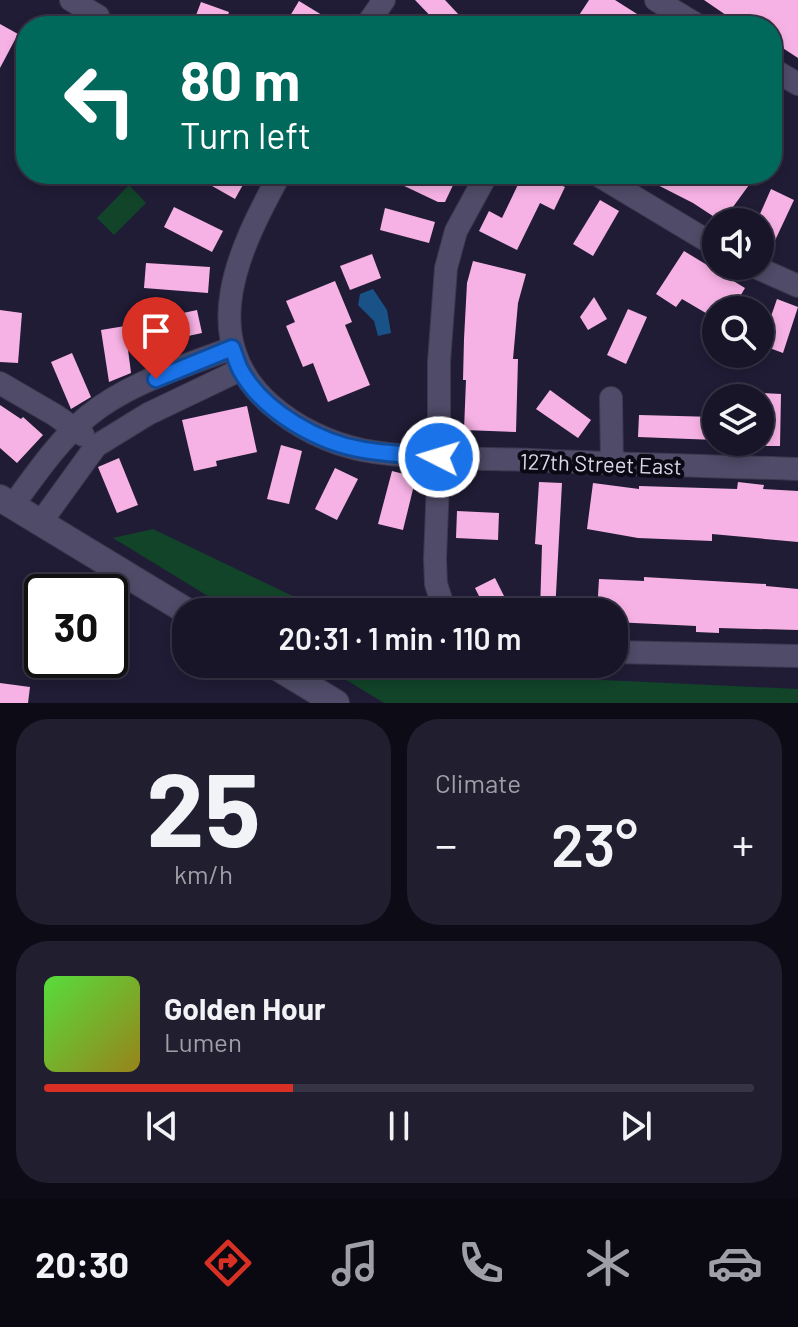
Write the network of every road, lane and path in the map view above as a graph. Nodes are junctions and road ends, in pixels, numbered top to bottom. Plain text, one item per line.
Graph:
1 (71, 0) edge
2 (656, 0) edge
3 (98, 16) dead end
4 (682, 16) edge
5 (275, 184) edge
6 (482, 184) edge
7 (613, 184) edge
8 (702, 238) edge
9 (774, 275) edge
10 (798, 286) edge
11 (232, 348) junction
12 (240, 370) junction
13 (0, 383) edge
14 (611, 398) dead end
15 (75, 428) junction
16 (96, 446) junction
17 (439, 457) junction
18 (612, 463) junction
19 (798, 469) edge
20 (6, 501) edge
21 (41, 522) junction
22 (440, 598) edge
23 (172, 602) edge
24 (628, 652) edge
25 (798, 656) edge
26 (295, 678) edge
27 (336, 703) edge

1 - 3 street
2 - 4 street
5 - 11 street
6 - 17 street
7 - 8 street
9 - 10 street
11 - 12 street
11 - 15 street
12 - 16 street
12 - 17 street, 127th Street East
13 - 15 street
14 - 18 street
15 - 16 street
15 - 20 street
16 - 21 street
17 - 18 street, 127th Street East
17 - 22 street
18 - 19 street, 127th Street East
20 - 21 street
21 - 23 street
24 - 25 street
26 - 27 street

